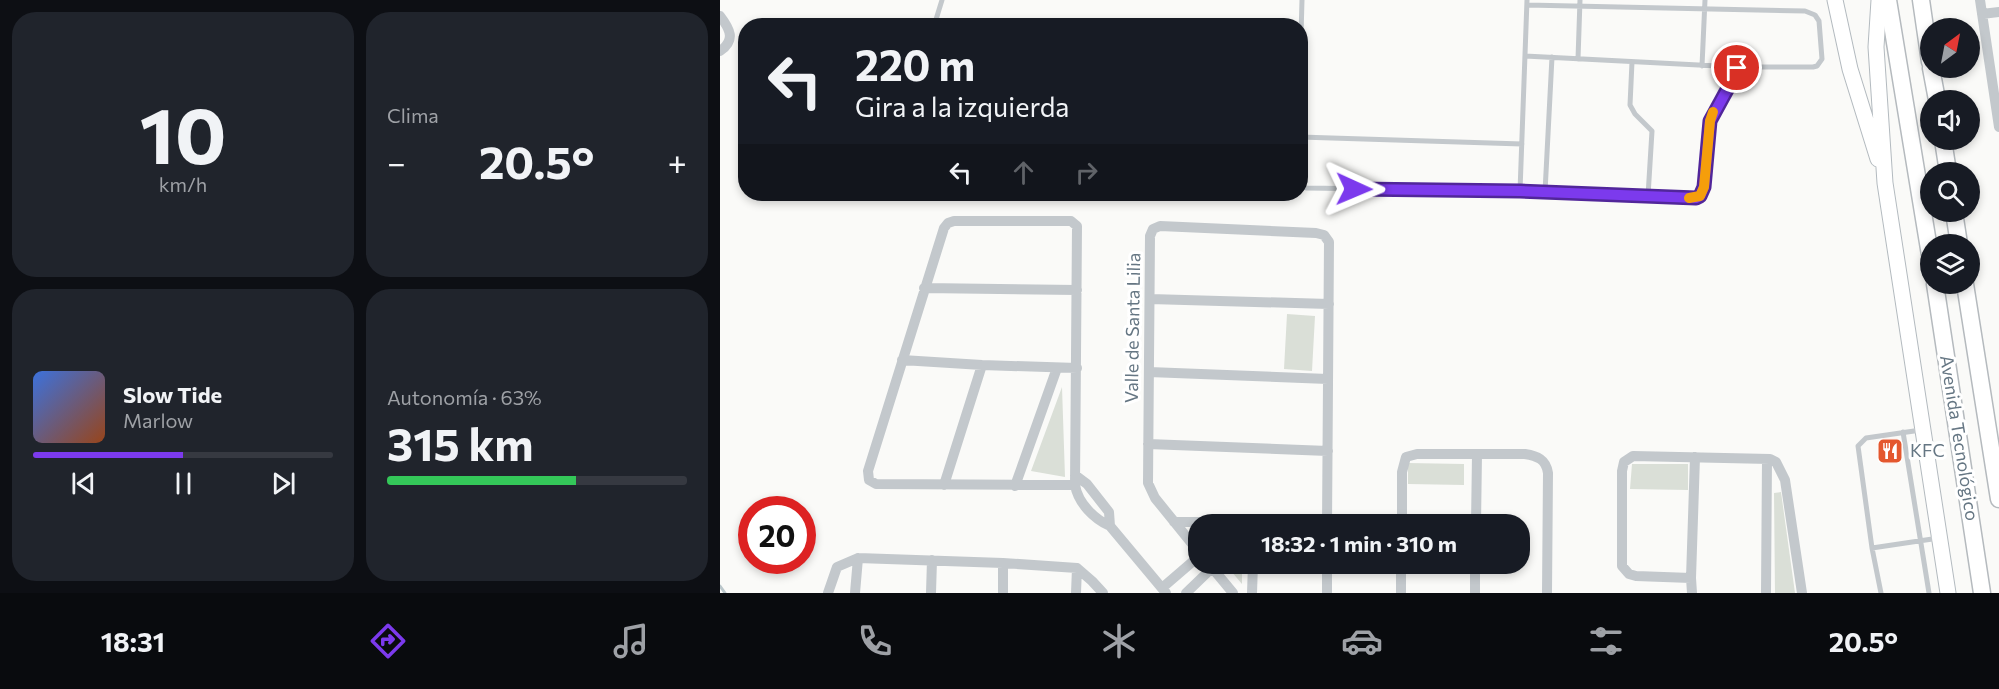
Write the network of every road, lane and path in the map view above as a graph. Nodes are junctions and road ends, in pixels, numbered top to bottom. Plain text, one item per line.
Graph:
1 (942, 0) edge
2 (1302, 0) edge
3 (1581, 0) edge
4 (1705, 0) edge
5 (1835, 0) edge
6 (1879, 0) edge
7 (1888, 0) edge
8 (1921, 0) edge
9 (1980, 0) edge
10 (1527, 3) edge
11 (1580, 7) junction
12 (1704, 10) junction
13 (1999, 12) edge
14 (1982, 14) junction
15 (720, 16) edge
16 (936, 18) edge
17 (1301, 18) edge
18 (1924, 18) edge
19 (720, 51) edge
20 (1525, 56) junction
21 (1551, 57) junction
22 (1578, 59) junction
23 (1632, 62) junction
24 (1702, 66) junction
25 (1737, 68) junction
26 (1997, 96) edge
27 (1999, 127) edge
28 (1308, 137) edge
29 (1522, 144) junction
30 (1885, 183) junction
31 (1308, 188) edge
32 (1520, 191) junction
33 (1545, 192) junction
34 (1648, 196) junction
35 (1927, 234) edge
36 (924, 288) junction
37 (1077, 290) junction
38 (1937, 294) edge
39 (1967, 294) edge
40 (1150, 299) junction
41 (1329, 304) junction
42 (902, 360) junction
43 (982, 365) junction
44 (1057, 368) junction
45 (1077, 368) junction
46 (1149, 372) junction
47 (1328, 379) junction
48 (1923, 430) junction
49 (1903, 432) junction
50 (1148, 444) junction
51 (1328, 451) junction
52 (1477, 454) junction
53 (1695, 458) junction
54 (1767, 459) junction
55 (1075, 480) junction
56 (944, 485) junction
57 (1015, 486) junction
58 (1999, 499) edge
59 (1327, 514) edge
60 (1401, 514) edge
61 (1476, 514) edge
62 (1174, 522) junction
63 (1188, 522) edge
64 (1110, 526) junction
65 (1939, 538) junction
66 (1188, 539) edge
67 (1921, 541) junction
68 (1872, 548) junction
69 (858, 558) junction
70 (932, 560) junction
71 (1004, 562) junction
72 (1188, 567) edge
73 (1077, 568) junction
74 (1204, 574) edge
75 (1218, 574) edge
76 (1253, 574) edge
77 (1327, 574) edge
78 (1401, 574) edge
79 (1475, 574) edge
80 (1691, 578) junction
81 (1164, 591) edge
82 (828, 593) edge
83 (855, 593) edge
84 (931, 593) edge
85 (1003, 593) edge
86 (1076, 593) edge
87 (1103, 593) edge
88 (1186, 593) edge
89 (1233, 593) edge
90 (1252, 593) edge
91 (1327, 593) edge
92 (1401, 593) edge
93 (1475, 593) edge
94 (1547, 593) edge
95 (1692, 593) edge
96 (1766, 593) edge
97 (1802, 593) edge
98 (1881, 593) edge
99 (1929, 593) edge
100 (1948, 593) edge
101 (1982, 593) edge

1 - 16 lane
2 - 17 lane
3 - 11 lane
4 - 12 lane
5 - 30 main road
6 - 30 main road
7 - 35 main road
8 - 18 main road
9 - 14 street
10 - 11 lane
10 - 20 lane
11 - 12 lane
11 - 22 lane
12 - 24 lane
12 - 25 lane
13 - 14 street
14 - 26 street
15 - 19 street
20 - 21 lane
20 - 29 lane
21 - 22 lane
21 - 33 lane
22 - 23 lane
23 - 24 lane
23 - 34 lane
24 - 25 lane
25 - 34 lane
26 - 27 street
28 - 29 lane
29 - 32 lane
30 - 48 main road
31 - 32 lane
32 - 33 lane
33 - 34 lane
36 - 37 street
36 - 37 street
36 - 42 street
37 - 45 street
38 - 101 main road, Avenida Tecnológico
39 - 58 main road, Avenida Tecnológico
40 - 41 street
40 - 41 street, Valle de Santa Lilia
40 - 46 street, Valle de Santa Lilia
41 - 47 street, Valle de Santa Lilia
42 - 43 street
42 - 56 street
43 - 44 street
43 - 56 street
44 - 45 street
44 - 57 street
45 - 55 street
46 - 47 street
46 - 50 street, Valle de Santa Lilia
47 - 51 street, Valle de Santa Lilia
48 - 49 lane
48 - 65 main road
49 - 67 lane
49 - 68 lane
50 - 51 street
50 - 62 street, Valle de Santa Lilia
51 - 59 street, Valle de Santa Lilia
52 - 60 street
52 - 61 street
52 - 94 street
53 - 54 street
53 - 80 street
53 - 80 street
54 - 96 street
54 - 97 street
55 - 57 street
55 - 64 street
55 - 64 street
56 - 57 street
62 - 63 street
62 - 66 street, Valle de Santa Lilia
64 - 81 street
65 - 67 lane
65 - 100 main road
67 - 68 lane
67 - 99 lane
68 - 98 lane
69 - 70 street
69 - 82 street
69 - 83 street
70 - 71 street
70 - 84 street
71 - 73 street
71 - 85 street
72 - 81 street
73 - 86 street
73 - 87 street
74 - 88 street
75 - 89 street
76 - 90 street
77 - 91 street
78 - 92 street
79 - 93 street
80 - 95 street

